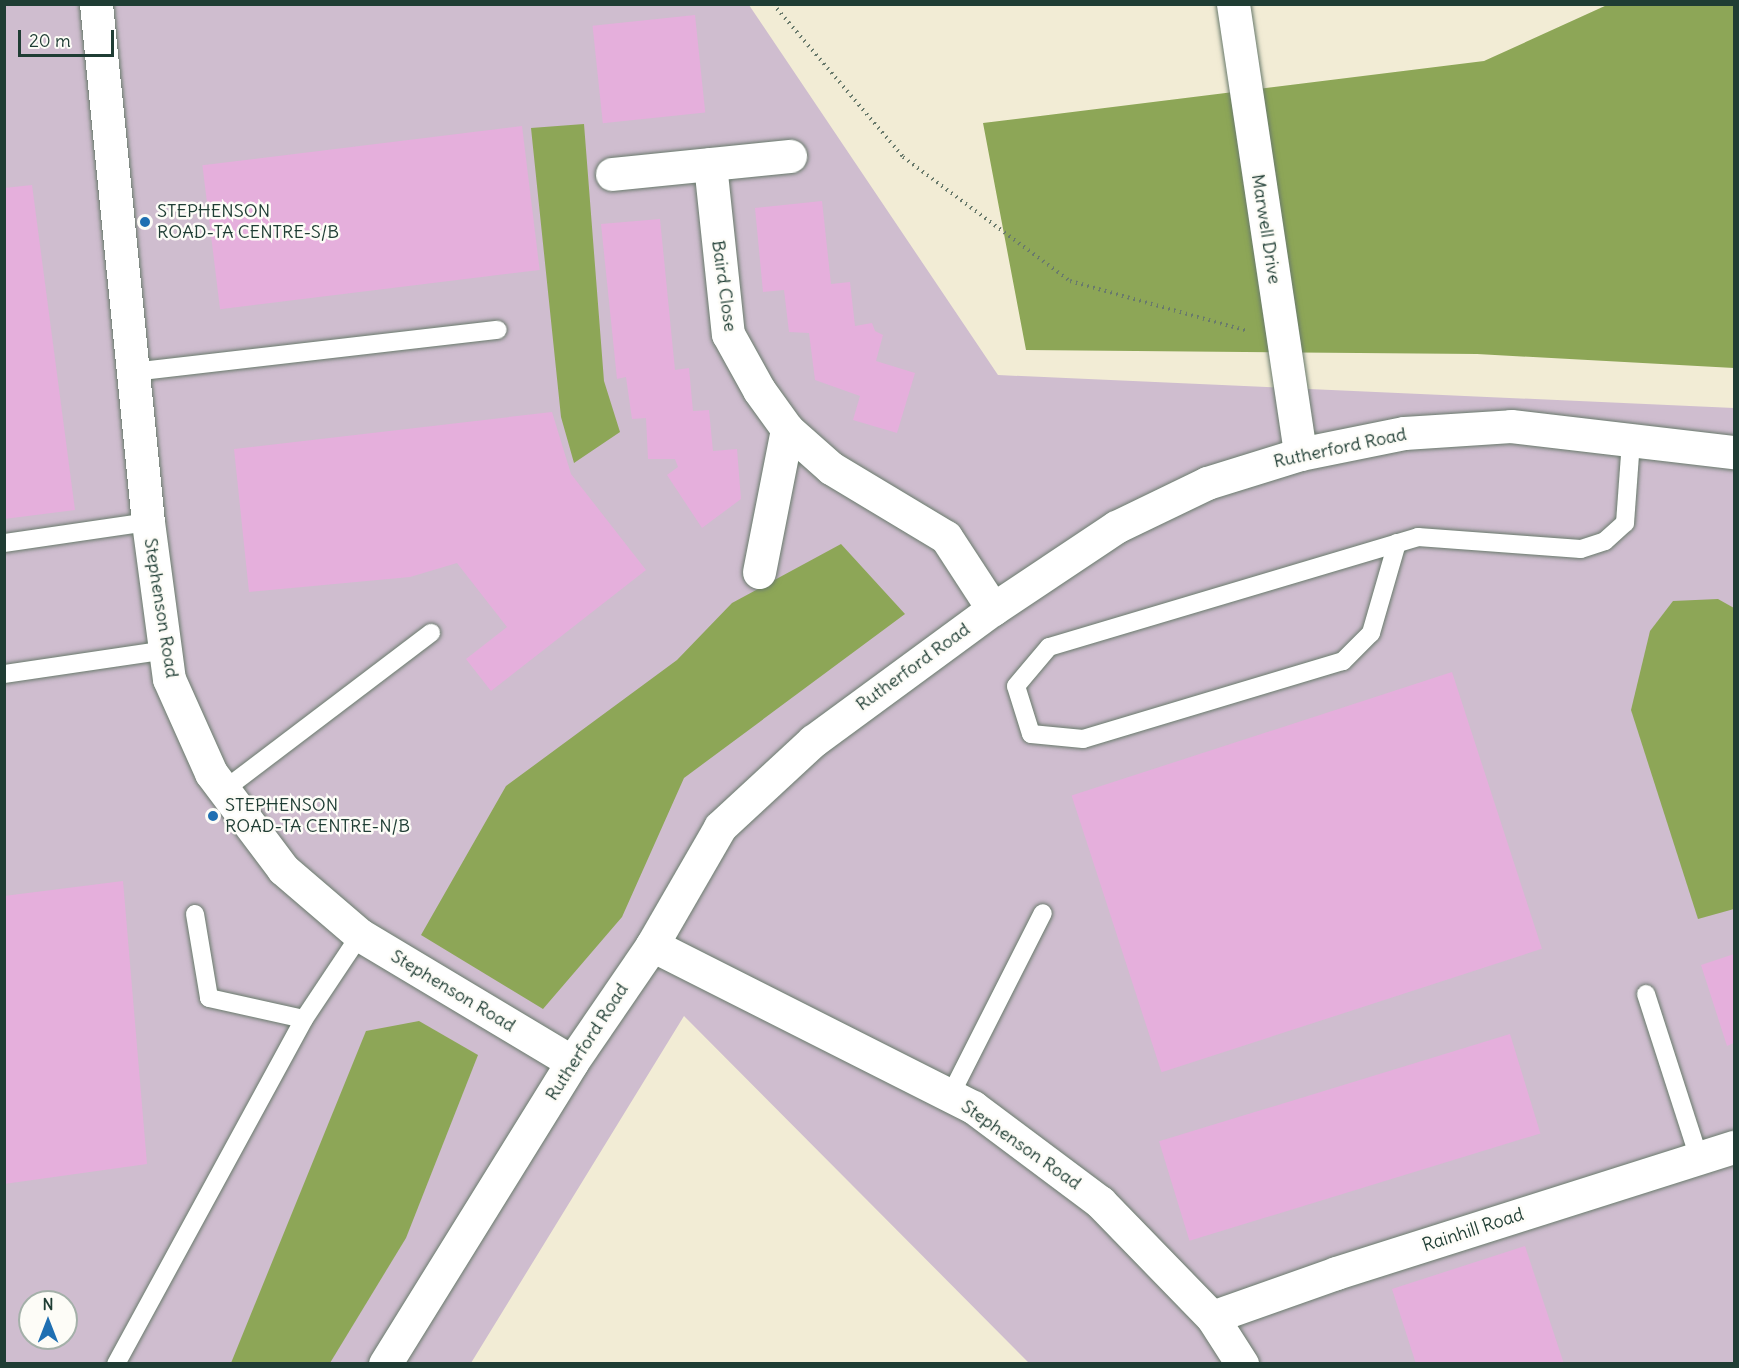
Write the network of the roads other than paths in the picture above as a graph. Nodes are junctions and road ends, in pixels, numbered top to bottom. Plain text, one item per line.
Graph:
1 (96, 4) edge
2 (1233, 4) edge
3 (790, 156) dead end
4 (710, 164) junction
5 (612, 174) dead end
6 (498, 330) dead end
7 (133, 372) junction
8 (787, 429) junction
9 (1631, 442) junction
10 (1734, 452) edge
11 (1300, 454) junction
12 (148, 522) junction
13 (4, 543) edge
14 (1397, 543) junction
15 (759, 572) dead end
16 (993, 609) junction
17 (431, 633) dead end
18 (166, 650) junction
19 (4, 674) edge
20 (224, 790) junction
21 (1043, 913) dead end
22 (195, 914) dead end
23 (360, 935) junction
24 (652, 945) junction
25 (1646, 994) dead end
26 (304, 1019) junction
27 (572, 1062) junction
28 (950, 1096) junction
29 (1734, 1148) edge
30 (1700, 1158) junction
31 (1212, 1317) junction
32 (116, 1364) edge
33 (385, 1364) edge
34 (1242, 1364) edge

1 - 7 street, Stephenson Road
2 - 11 street, Marwell Drive
3 - 4 street
4 - 5 street
4 - 8 street, Baird Close
6 - 7 lane
7 - 12 street, Stephenson Road
8 - 15 street
8 - 16 street, Baird Close
9 - 10 street, Rutherford Road
9 - 11 street, Rutherford Road
9 - 14 lane
11 - 16 street, Rutherford Road
12 - 13 lane
12 - 18 street, Stephenson Road
14 - 14 lane
16 - 24 street, Rutherford Road
17 - 20 lane
18 - 19 lane
18 - 20 street, Stephenson Road
20 - 23 street, Stephenson Road
21 - 28 lane
22 - 26 lane
23 - 26 lane
23 - 27 street, Stephenson Road
24 - 27 street, Rutherford Road
24 - 28 street, Stephenson Road
25 - 30 lane
26 - 32 lane
27 - 33 street, Rutherford Road
28 - 31 street, Stephenson Road
29 - 30 street, Rainhill Road
30 - 31 street, Rainhill Road
31 - 34 street, Stephenson Road

